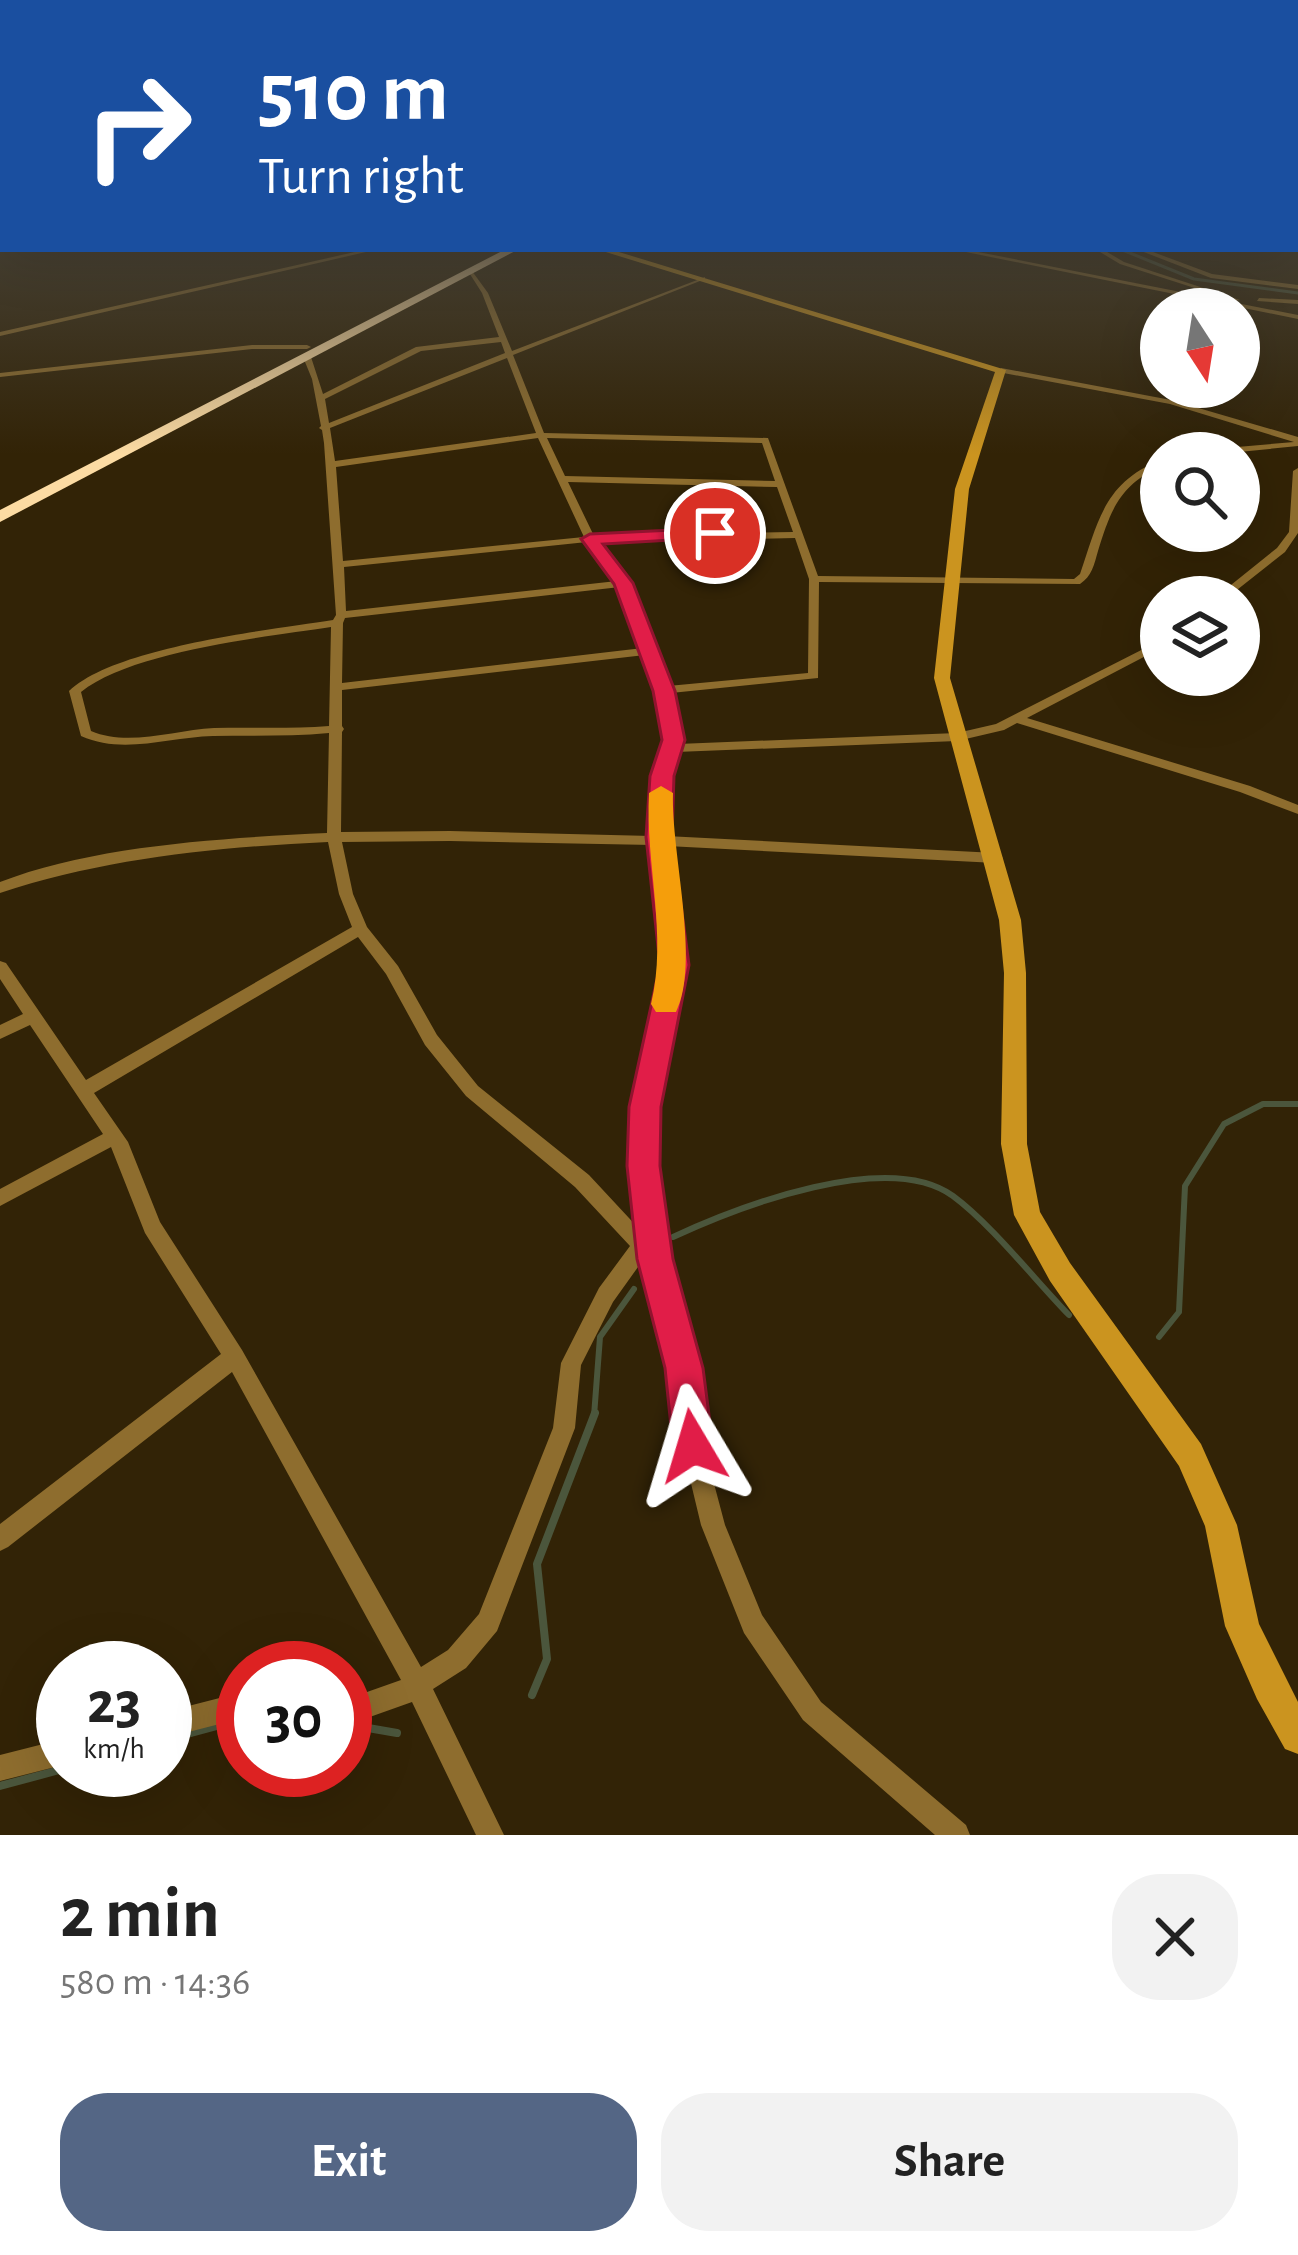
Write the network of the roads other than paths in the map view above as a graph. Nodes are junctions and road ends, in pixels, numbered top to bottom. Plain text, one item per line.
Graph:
1 (223, 284) edge
2 (430, 284) edge
3 (446, 284) edge
4 (478, 284) edge
5 (689, 284) edge
6 (721, 284) edge
7 (1298, 302) edge
8 (1260, 303) edge
9 (1260, 308) edge
10 (1298, 317) edge
11 (0, 334) edge
12 (504, 338) junction
13 (307, 352) junction
14 (509, 358) junction
15 (1001, 370) junction
16 (0, 375) edge
17 (319, 399) junction
18 (323, 428) junction
19 (541, 435) junction
20 (1298, 442) edge
21 (1260, 446) edge
22 (328, 466) junction
23 (1140, 471) edge
24 (1298, 471) edge
25 (560, 479) junction
26 (778, 484) junction
27 (0, 505) edge
28 (0, 517) edge
29 (798, 535) junction
30 (590, 539) junction
31 (338, 565) junction
32 (1248, 576) edge
33 (814, 579) junction
34 (949, 581) junction
35 (623, 583) junction
36 (339, 619) junction
37 (648, 650) junction
38 (1140, 654) edge
39 (338, 687) junction
40 (664, 691) junction
41 (1017, 719) junction
42 (338, 729) junction
43 (957, 737) junction
44 (672, 748) junction
45 (1298, 810) edge
46 (334, 835) junction
47 (659, 837) junction
48 (996, 858) junction
49 (0, 888) edge
50 (360, 929) junction
51 (0, 967) edge
52 (33, 1017) junction
53 (0, 1032) edge
54 (84, 1090) junction
55 (114, 1137) junction
56 (0, 1198) edge
57 (649, 1252) junction
58 (235, 1357) junction
59 (0, 1539) edge
60 (417, 1684) junction
61 (372, 1702) edge
62 (1298, 1736) edge
63 (36, 1759) edge
64 (0, 1768) edge
65 (490, 1835) edge
66 (956, 1835) edge

1 - 11 street
2 - 13 highway
3 - 13 highway
4 - 12 street
5 - 14 street
6 - 15 street
7 - 8 street
9 - 10 street
12 - 14 street
12 - 17 street
13 - 16 street
13 - 17 street
13 - 27 highway
13 - 28 highway
14 - 18 street
14 - 19 street
15 - 20 street
15 - 34 street
17 - 18 street
18 - 22 street
19 - 22 street
19 - 25 street
19 - 26 street
20 - 21 street
22 - 31 street
23 - 34 street
24 - 32 street
25 - 26 street
25 - 30 street
26 - 29 street
29 - 30 street
29 - 33 street
30 - 31 street
30 - 35 street
31 - 36 street
33 - 34 street
33 - 40 street
34 - 43 street
35 - 36 street
35 - 37 street
36 - 39 street
36 - 42 street
37 - 39 street
37 - 40 street
38 - 41 street
39 - 42 street
40 - 44 street
41 - 43 street
41 - 45 street
42 - 46 street
43 - 44 street
43 - 48 street
44 - 47 street
46 - 47 street
46 - 49 street
46 - 50 street
47 - 48 street
47 - 57 street
48 - 62 street
50 - 54 street
50 - 57 street
51 - 52 street
52 - 53 street
52 - 54 street
54 - 55 street
55 - 56 street
55 - 58 street
57 - 60 street
57 - 66 street
58 - 59 street
58 - 60 street
60 - 61 street
60 - 65 street
63 - 64 street

